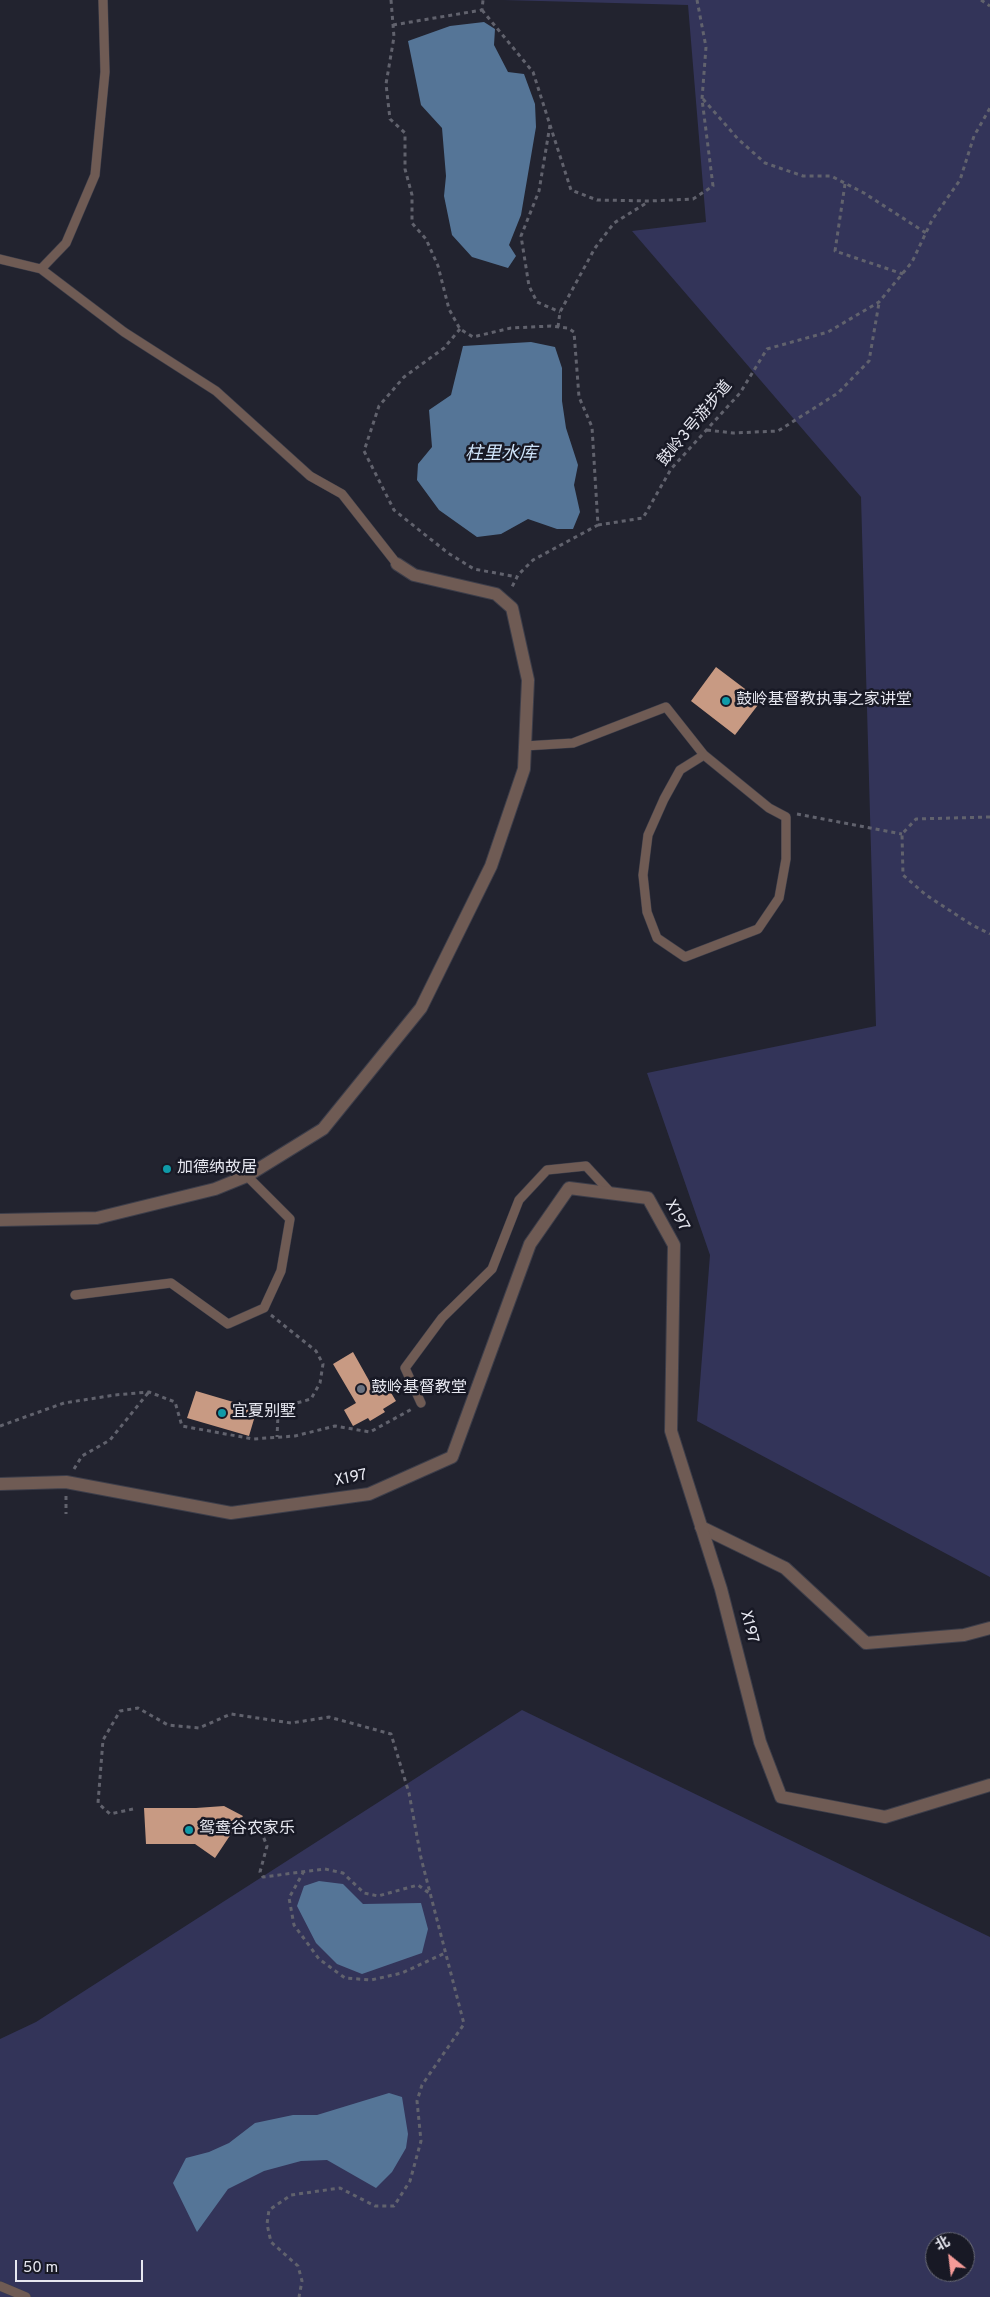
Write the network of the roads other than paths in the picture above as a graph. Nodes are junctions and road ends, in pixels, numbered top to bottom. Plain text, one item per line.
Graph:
1 (103, 0) edge
2 (0, 260) edge
3 (41, 269) junction
4 (397, 564) joint
5 (525, 746) junction
6 (704, 755) junction
7 (247, 1176) junction
8 (611, 1194) junction
9 (0, 1220) edge
10 (74, 1295) dead end
11 (421, 1403) road end
12 (0, 1484) edge
13 (701, 1527) junction
14 (990, 1628) edge
15 (990, 1785) edge
16 (0, 2286) edge
17 (26, 2297) edge

1 - 3 lane
2 - 3 lane
3 - 4 lane
4 - 5 street
5 - 6 lane
5 - 7 street
6 - 6 lane
7 - 9 street
7 - 10 lane
8 - 11 lane
8 - 12 street, X197 / X197
8 - 13 street, X197 / X197
13 - 14 street
13 - 15 street, X197 / X197
16 - 17 lane

